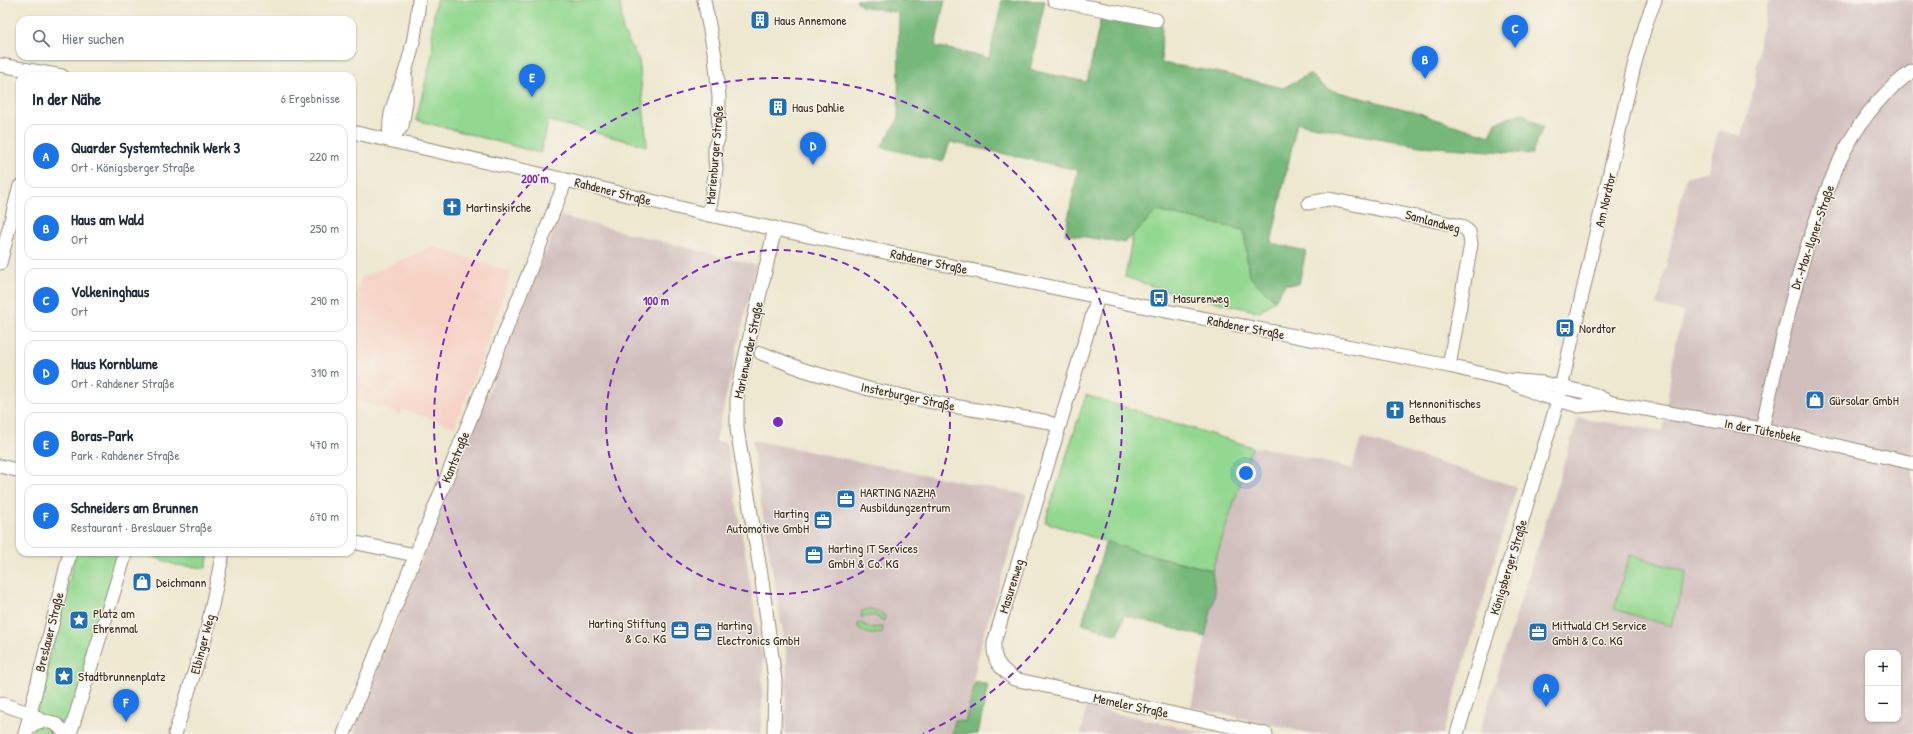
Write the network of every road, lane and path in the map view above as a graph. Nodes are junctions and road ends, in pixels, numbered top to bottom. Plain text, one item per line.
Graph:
1 (419, 0) edge
2 (704, 0) edge
3 (1054, 0) edge
4 (1655, 0) edge
5 (1156, 20) dead end
6 (0, 65) edge
7 (1913, 71) edge
8 (38, 72) edge
9 (356, 133) edge
10 (390, 140) junction
11 (566, 180) junction
12 (16, 201) edge
13 (1309, 203) dead end
14 (709, 215) junction
15 (774, 228) junction
16 (0, 263) edge
17 (1098, 297) junction
18 (761, 353) dead end
19 (1449, 366) junction
20 (1508, 380) junction
21 (1562, 387) junction
22 (1558, 400) junction
23 (1612, 403) junction
24 (1058, 426) junction
25 (1762, 429) junction
26 (1913, 463) edge
27 (0, 466) edge
28 (16, 470) edge
29 (356, 543) edge
30 (415, 555) junction
31 (69, 556) edge
32 (125, 556) edge
33 (222, 556) edge
34 (1000, 667) joint
35 (2, 704) dead end
36 (29, 713) junction
37 (44, 721) junction
38 (25, 734) edge
39 (65, 734) edge
40 (70, 734) edge
41 (175, 734) edge
42 (344, 734) edge
43 (774, 734) edge
44 (1266, 734) edge
45 (1457, 734) edge

1 - 10 street
2 - 14 street, Marienburger Straße
3 - 5 street
4 - 21 street, Am Nordtor
6 - 8 street
7 - 25 street, Dr.-Max-Ilgner-Straße
9 - 10 street, Rahdener Straße
10 - 11 street, Rahdener Straße
11 - 14 street, Rahdener Straße
11 - 30 street, Kantstraße
12 - 16 street
13 - 19 street, Samlandweg
14 - 15 street, Rahdener Straße
15 - 17 street, Rahdener Straße
15 - 43 street, Marienwerder Straße
17 - 19 street, Rahdener Straße
17 - 24 street, Masurenweg
18 - 24 street, Insterburger Straße
19 - 20 street, Rahdener Straße
20 - 21 street, Rahdener Straße
20 - 22 street, Rahdener Straße
21 - 22 street, Am Nordtor
21 - 23 street, In der Tütenbeke
22 - 23 street, In der Tütenbeke
22 - 45 street, Königsberger Straße
23 - 25 street, In der Tütenbeke
24 - 34 street, Masurenweg
25 - 26 street, In der Tütenbeke
27 - 28 street
29 - 30 street
30 - 42 street, Kantstraße
31 - 36 street, Breslauer Straße
32 - 40 street
33 - 41 street, Elbinger Weg
34 - 44 street, Memeler Straße
35 - 36 street
36 - 37 street
36 - 38 street, Breslauer Straße
37 - 38 street, Breslauer Straße
37 - 39 street

